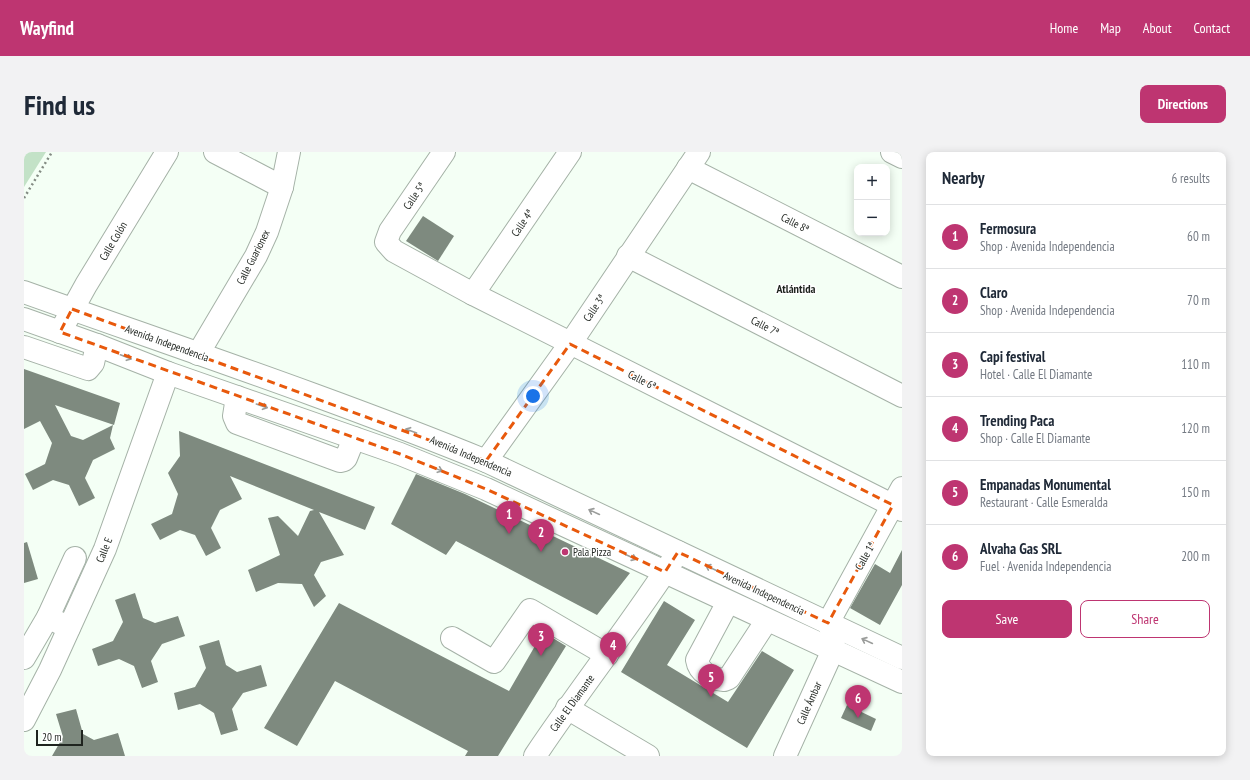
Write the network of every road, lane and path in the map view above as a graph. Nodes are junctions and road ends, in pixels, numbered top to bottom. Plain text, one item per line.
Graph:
1 (52, 152) edge
2 (167, 152) edge
3 (215, 152) edge
4 (288, 152) edge
5 (444, 152) edge
6 (570, 152) edge
7 (892, 152) edge
8 (902, 157) edge
9 (693, 160) edge
10 (282, 187) junction
11 (24, 198) edge
12 (386, 242) joint
13 (628, 256) junction
14 (902, 278) edge
15 (24, 292) edge
16 (473, 294) junction
17 (72, 309) junction
18 (24, 319) edge
19 (60, 332) junction
20 (570, 344) junction
21 (97, 345) junction
22 (24, 347) edge
23 (198, 354) junction
24 (168, 373) junction
25 (902, 396) edge
26 (486, 461) junction
27 (899, 501) edge
28 (678, 552) junction
29 (75, 558) dead end
30 (665, 572) junction
31 (728, 602) junction
32 (48, 617) junction
33 (767, 620) junction
34 (828, 623) junction
35 (69, 628) junction
36 (452, 638) dead end
37 (833, 650) junction
38 (607, 655) junction
39 (24, 658) edge
40 (902, 658) edge
41 (902, 682) edge
42 (567, 708) junction
43 (24, 720) edge
44 (535, 756) edge
45 (648, 756) edge
46 (785, 756) edge

1 - 11 path
2 - 17 street, Calle Colón
3 - 10 street
4 - 10 street, Calle Guarionex
5 - 12 street, Calle 5ª
6 - 16 street, Calle 4ª
7 - 8 street
9 - 13 street, Calle 3ª
9 - 14 street, Calle 8ª
10 - 23 street, Calle Guarionex
12 - 16 street, Calle 6ª
13 - 20 street, Calle 3ª
13 - 25 street, Calle 7ª
15 - 17 street, Avenida Independencia
16 - 20 street, Calle 6ª
17 - 19 street, Calle Colón
17 - 23 street, Avenida Independencia
18 - 19 street, Avenida Independencia
19 - 21 street, Avenida Independencia
20 - 26 street, Calle 3ª
20 - 27 street, Calle 6ª
21 - 22 street
21 -> 24 street, Avenida Independencia
26 -> 23 street, Avenida Independencia
24 -> 30 street, Avenida Independencia
24 - 35 street, Calle E
28 -> 26 street, Avenida Independencia
27 - 34 street, Calle 1ª
28 - 30 street, Calle El Diamante
34 -> 28 street, Avenida Independencia
29 - 32 street
30 - 31 street, Avenida Independencia
30 - 38 street, Calle El Diamante
31 - 33 street, Avenida Independencia
31 - 33 street
32 - 35 street
32 - 39 street
33 - 37 street, Avenida Independencia
34 - 37 street
40 -> 34 street, Avenida Independencia
35 - 43 street, Calle E
36 - 38 street
37 - 41 street, Avenida Independencia
37 - 46 street, Calle Ámbar
38 - 42 street, Calle El Diamante
42 - 44 street, Calle El Diamante
42 - 45 street

